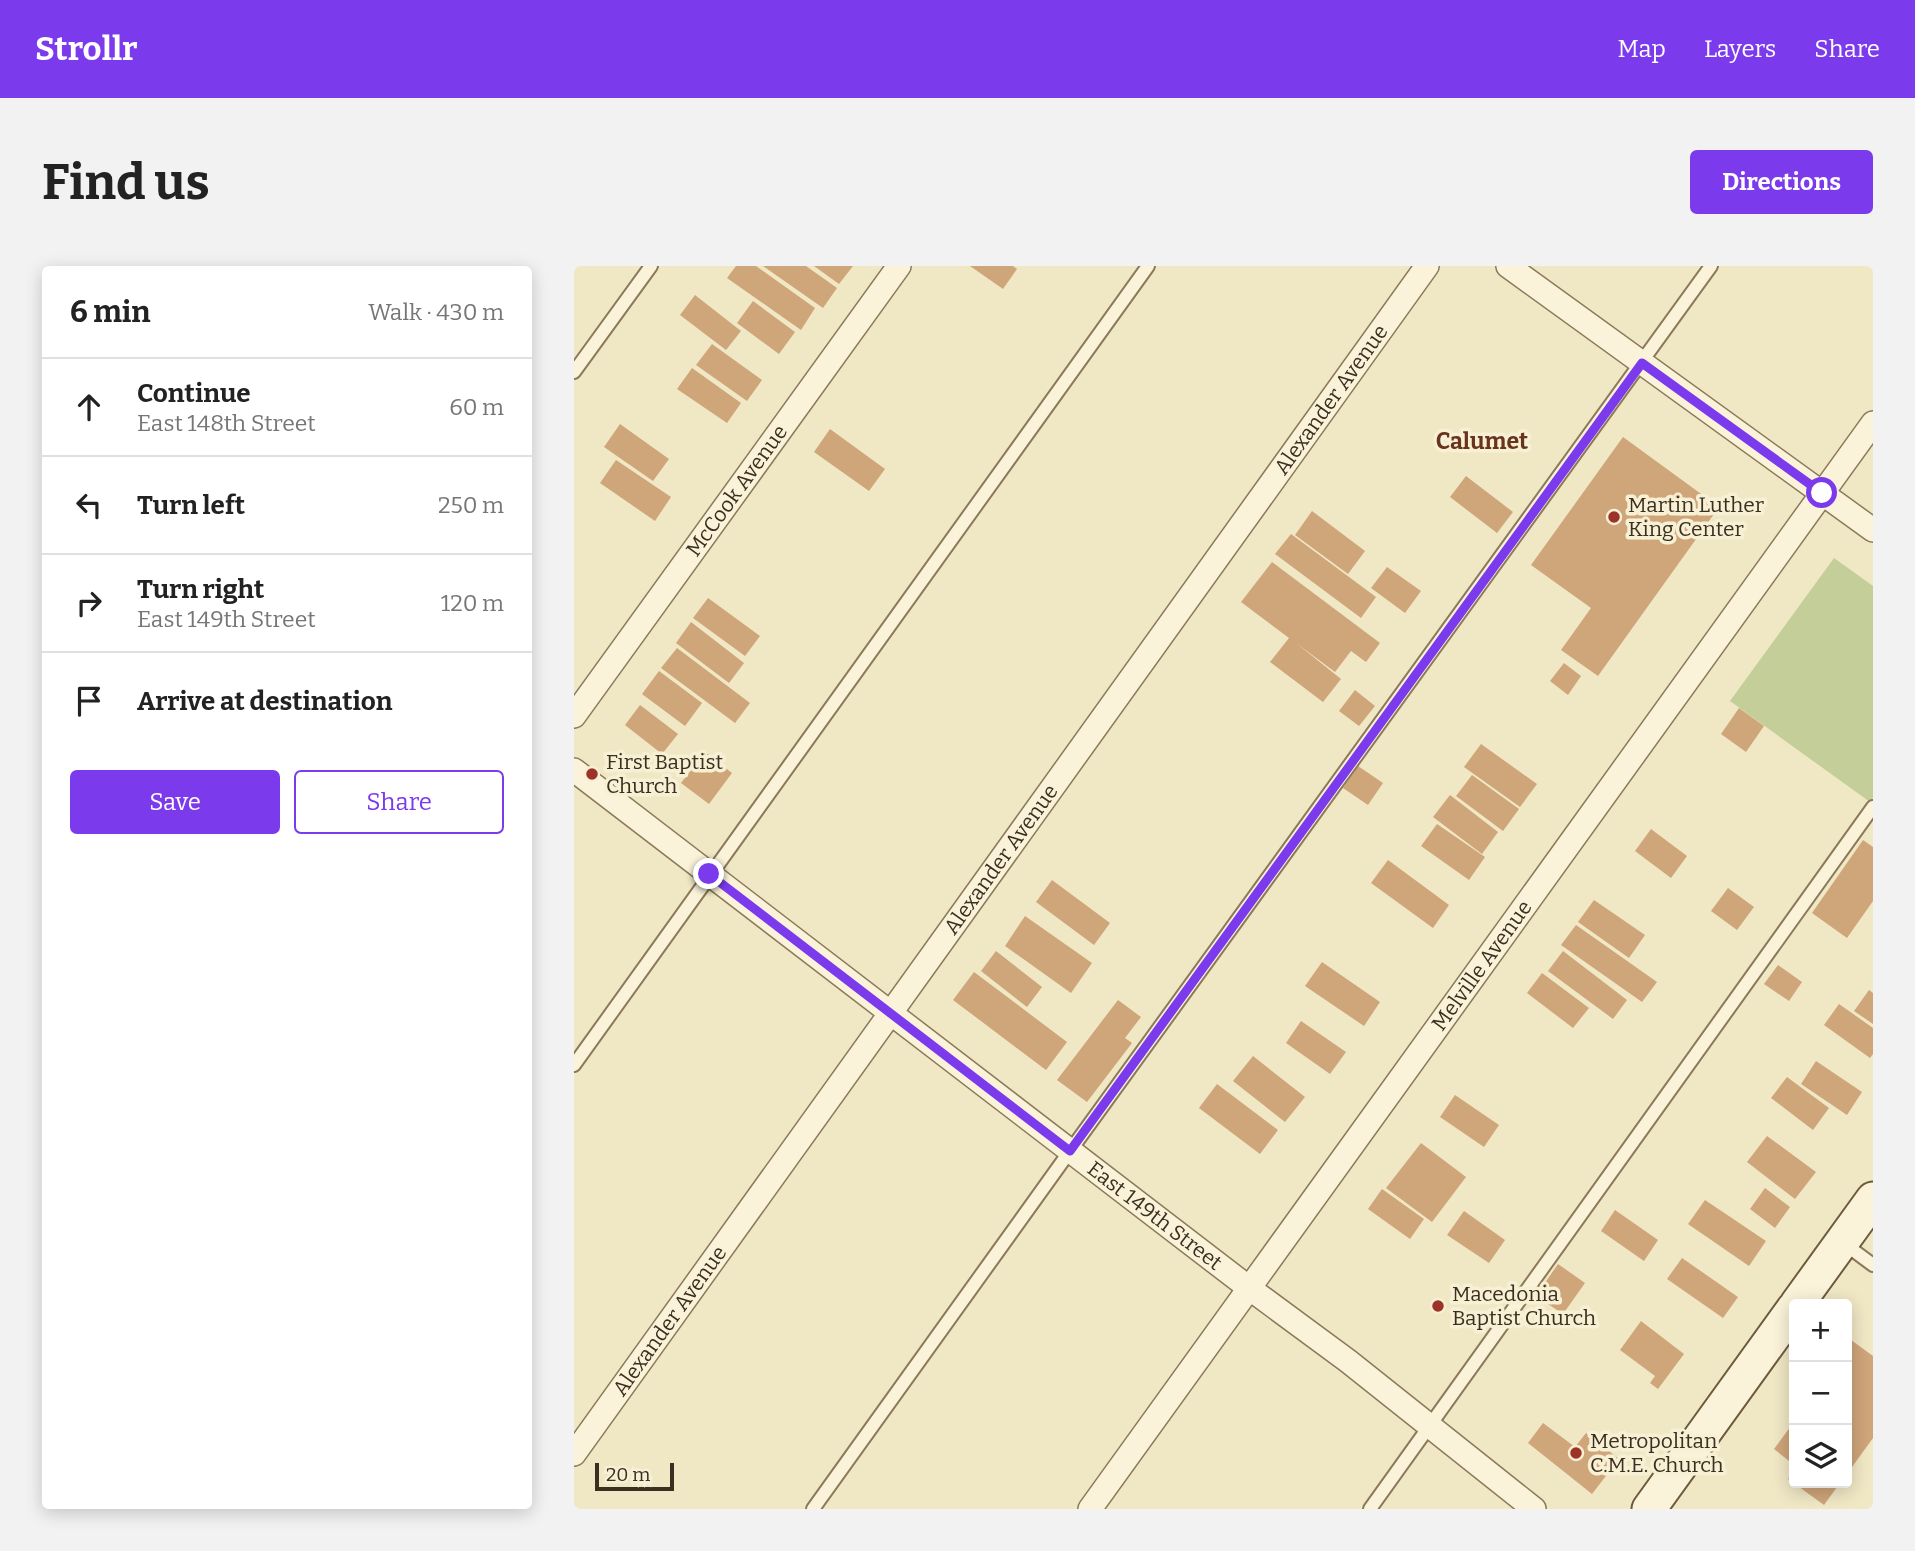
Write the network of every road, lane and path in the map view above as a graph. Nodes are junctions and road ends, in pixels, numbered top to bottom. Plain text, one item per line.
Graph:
1 (651, 266) edge
2 (899, 266) edge
3 (1148, 266) edge
4 (1427, 266) edge
5 (1507, 266) edge
6 (1711, 266) edge
7 (1642, 363) junction
8 (574, 372) edge
9 (1873, 423) edge
10 (1822, 493) junction
11 (1873, 530) edge
12 (574, 716) edge
13 (574, 771) edge
14 (1873, 807) edge
15 (709, 874) junction
16 (890, 1013) junction
17 (574, 1065) edge
18 (1070, 1151) junction
19 (1873, 1199) edge
20 (1842, 1242) junction
21 (1873, 1265) edge
22 (1249, 1288) junction
23 (1801, 1299) edge
24 (1789, 1316) edge
25 (1429, 1426) junction
26 (574, 1454) edge
27 (813, 1509) edge
28 (1090, 1509) edge
29 (1370, 1509) edge
30 (1534, 1509) edge
31 (1649, 1509) edge

1 - 8 lane
2 - 12 street, McCook Avenue
3 - 15 lane
4 - 16 street, Alexander Avenue
5 - 7 street
6 - 7 lane
7 - 10 street
7 - 18 lane
9 - 10 street, Melville Avenue
10 - 11 street
10 - 22 street, Melville Avenue
13 - 15 street, East 149th Street
14 - 25 lane
15 - 16 street, East 149th Street
15 - 17 lane
16 - 18 street, East 149th Street
16 - 26 street, Alexander Avenue
18 - 22 street, East 149th Street
18 - 27 lane
19 - 20 main road
20 - 21 lane
20 - 23 main road
22 - 25 street, East 149th Street
22 - 28 street, Melville Avenue
24 - 31 main road
25 - 29 lane
25 - 30 street, East 149th Street

